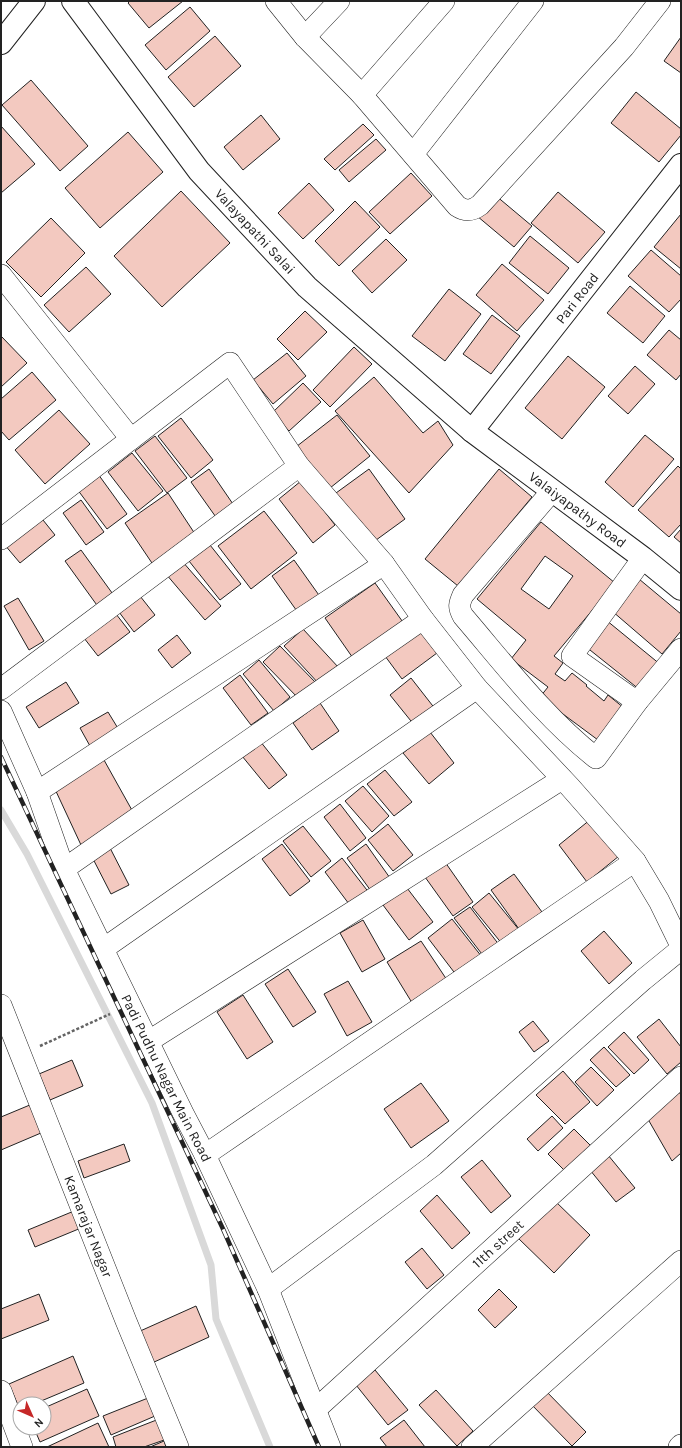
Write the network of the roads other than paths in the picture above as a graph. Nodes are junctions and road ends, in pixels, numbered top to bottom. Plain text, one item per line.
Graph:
1 (34, 1) edge
2 (73, 1) edge
3 (276, 1) edge
4 (339, 1) edge
5 (444, 1) edge
6 (533, 1) edge
7 (660, 1) edge
8 (305, 36) junction
9 (1, 43) edge
10 (362, 95) junction
11 (412, 154) junction
12 (681, 165) edge
13 (1, 275) edge
14 (472, 431) junction
15 (131, 439) junction
16 (299, 466) junction
17 (552, 491) junction
18 (1, 539) edge
19 (642, 558) junction
20 (384, 564) junction
21 (681, 589) edge
22 (424, 618) junction
23 (681, 649) edge
24 (477, 688) junction
25 (1, 689) edge
26 (637, 702) junction
27 (1, 711) edge
28 (562, 779) junction
29 (37, 792) junction
30 (635, 860) junction
31 (64, 869) junction
32 (681, 946) edge
33 (103, 949) junction
34 (681, 949) edge
35 (1, 1005) edge
36 (149, 1041) junction
37 (681, 1077) edge
38 (205, 1155) junction
39 (681, 1262) edge
40 (268, 1289) junction
41 (1, 1391) edge
42 (315, 1410) junction
43 (22, 1447) edge
44 (178, 1447) edge
45 (330, 1447) edge
46 (472, 1447) edge

1 - 9 street
2 - 14 street, Valayapathi Salai
3 - 8 street
4 - 8 street
5 - 10 street
6 - 11 street
7 - 11 street
8 - 10 street
10 - 11 street
12 - 14 street, Pari Road
13 - 15 street
14 - 17 street, Valaiyapathy Road
15 - 16 street
15 - 18 street
16 - 20 street
16 - 25 street
17 - 19 street, Valaiyapathy Road
17 - 26 street
19 - 21 street, Valaiyapathy Road
19 - 26 street
20 - 22 street
20 - 29 street
22 - 24 street
22 - 31 street
23 - 26 street
24 - 28 street
24 - 33 street
27 - 29 street, Padi Pudhu Nagar Main Road
28 - 30 street
28 - 36 street
29 - 31 street, Padi Pudhu Nagar Main Road
30 - 32 street
30 - 38 street
31 - 33 street, Padi Pudhu Nagar Main Road
33 - 36 street, Padi Pudhu Nagar Main Road
34 - 40 street
35 - 44 street, Kamarajar Nagar
36 - 38 street, Padi Pudhu Nagar Main Road
37 - 42 street, 11th street
38 - 40 street, Padi Pudhu Nagar Main Road
39 - 46 street
40 - 42 street, Padi Pudhu Nagar Main Road
41 - 43 street
42 - 45 street, Padi Pudhu Nagar Main Road

